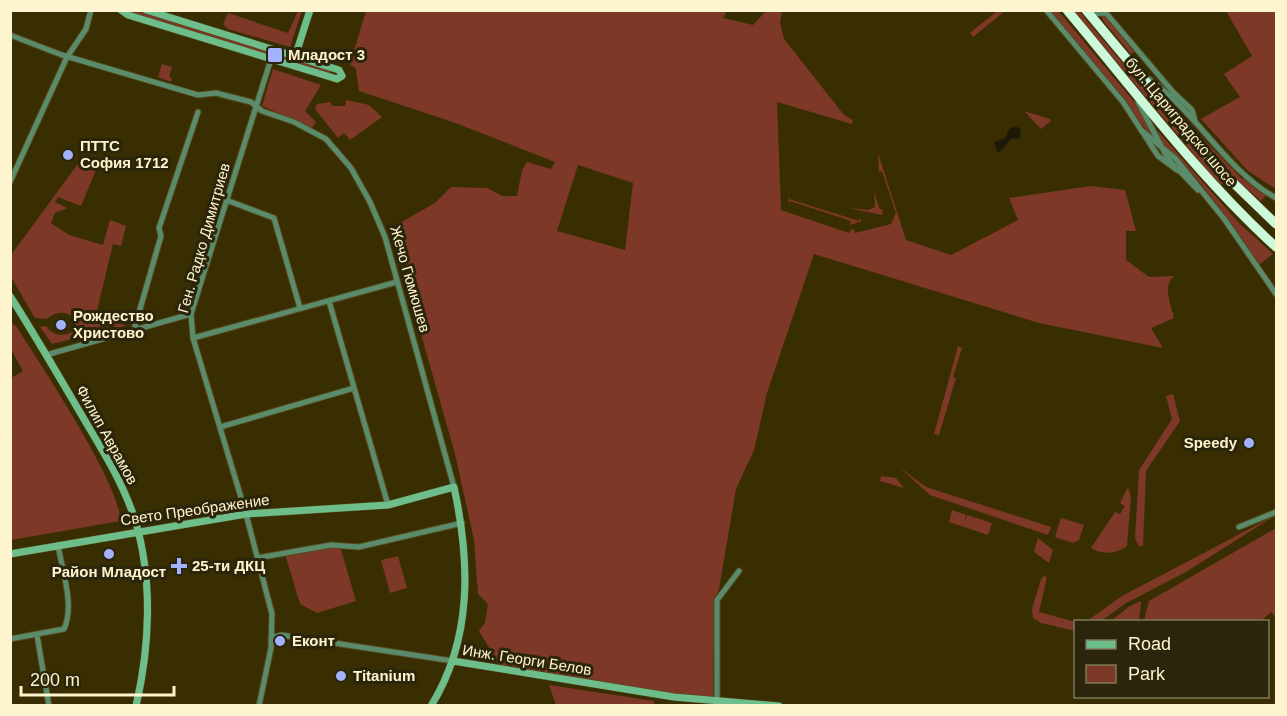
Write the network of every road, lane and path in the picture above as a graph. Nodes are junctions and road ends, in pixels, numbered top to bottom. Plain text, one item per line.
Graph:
1 (91, 10) edge
2 (121, 10) edge
3 (146, 10) edge
4 (310, 10) edge
5 (1046, 10) edge
6 (1067, 10) edge
7 (1087, 12) edge
8 (10, 34) edge
9 (67, 57) junction
10 (296, 57) junction
11 (271, 59) junction
12 (1136, 70) junction
13 (1129, 84) junction
14 (256, 106) junction
15 (198, 112) dead end
16 (1195, 122) junction
17 (1141, 130) junction
18 (1161, 148) junction
19 (1177, 170) junction
20 (10, 182) edge
21 (1276, 198) edge
22 (226, 200) junction
23 (1213, 206) junction
24 (1276, 224) edge
25 (1276, 247) edge
26 (397, 282) junction
27 (1276, 294) edge
28 (10, 296) edge
29 (329, 300) junction
30 (300, 309) junction
31 (191, 314) junction
32 (134, 330) junction
33 (193, 338) junction
34 (46, 355) junction
35 (354, 388) junction
36 (220, 427) junction
37 (454, 487) junction
38 (388, 505) junction
39 (1276, 512) edge
40 (246, 514) junction
41 (462, 523) junction
42 (1239, 527) dead end
43 (138, 532) junction
44 (58, 546) junction
45 (10, 554) edge
46 (257, 558) junction
47 (739, 571) dead end
48 (37, 635) junction
49 (271, 638) junction
50 (10, 639) edge
51 (453, 661) junction
52 (717, 701) junction
53 (49, 705) edge
54 (136, 705) edge
55 (259, 705) edge
56 (431, 705) edge
57 (779, 705) edge

1 - 9 street
2 - 11 street
3 - 10 street
4 - 10 street
5 - 17 street
6 - 13 highway, бул. Цариградско шосе
7 - 12 highway, бул. Цариградско шосе
7 - 16 street
8 - 9 street, Жечо Гюмюшев
9 - 14 street, Жечо Гюмюшев
9 - 20 street
10 - 11 street
11 - 14 street, Ген. Радко Димитриев
12 - 16 street
12 - 24 highway, бул. Цариградско шосе
13 - 18 street
13 - 25 highway, бул. Цариградско шосе
14 - 22 street, Ген. Радко Димитриев
14 - 26 street, Жечо Гюмюшев
15 - 32 street
16 - 21 street
17 - 18 street
17 - 19 street
18 - 19 street
18 - 23 street
19 - 23 street
22 - 30 street
22 - 31 street, Ген. Радко Димитриев
23 - 27 street
26 - 29 street
26 - 37 street, Жечо Гюмюшев
28 - 34 street, Филип Аврамов
29 - 30 street
29 - 35 street
30 - 33 street
31 - 32 street
31 - 33 street, Ген. Радко Димитриев
32 - 34 street
33 - 36 street, Ген. Радко Димитриев
34 - 43 street, Филип Аврамов
35 - 36 street
35 - 38 street
36 - 40 street, Ген. Радко Димитриев
37 - 38 street, Свето Преображение
37 - 41 street, Жечо Гюмюшев
38 - 40 street, Свето Преображение
39 - 42 street
40 - 43 street, Свето Преображение
40 - 46 street, Ген. Радко Димитриев
41 - 46 street
41 - 51 street, Жечо Гюмюшев
43 - 44 street, Свето Преображение
43 - 54 street, Филип Аврамов
44 - 45 street, Свето Преображение
44 - 48 street
46 - 49 street, Ген. Радко Димитриев
47 - 52 street
48 - 50 street
48 - 53 street
49 - 51 street, Инж. Георги Белов
49 - 55 street, Ген. Радко Димитриев
51 - 52 street, Инж. Георги Белов
51 - 56 street, Жечо Гюмюшев
52 - 57 street, Инж. Георги Белов

